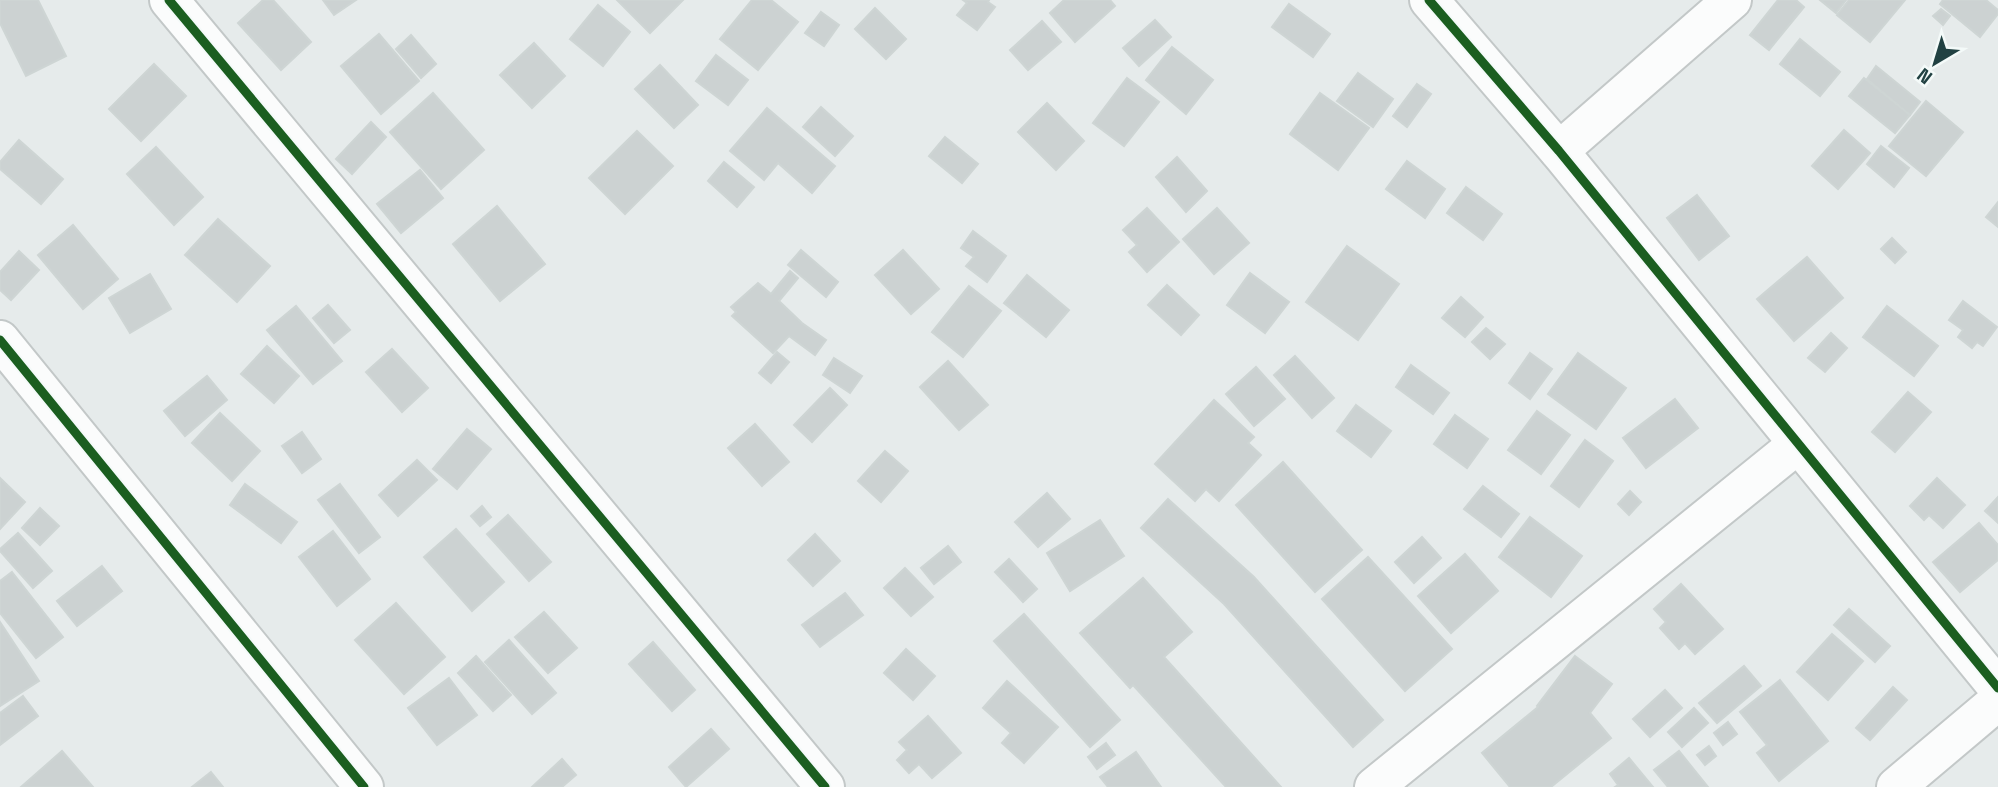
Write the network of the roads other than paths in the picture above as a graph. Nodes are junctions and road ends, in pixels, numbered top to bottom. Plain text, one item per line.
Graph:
1 (169, 0) edge
2 (1429, 0) edge
3 (1732, 0) edge
4 (1559, 151) junction
5 (0, 340) edge
6 (1798, 444) junction
7 (1998, 688) edge
8 (1998, 701) edge
9 (364, 787) edge
10 (825, 787) edge
11 (1374, 787) edge
12 (1896, 787) edge

1 - 10 street
2 - 4 street
3 - 4 street
4 - 6 street
5 - 9 street
6 - 7 street
6 - 11 street
8 - 12 street

